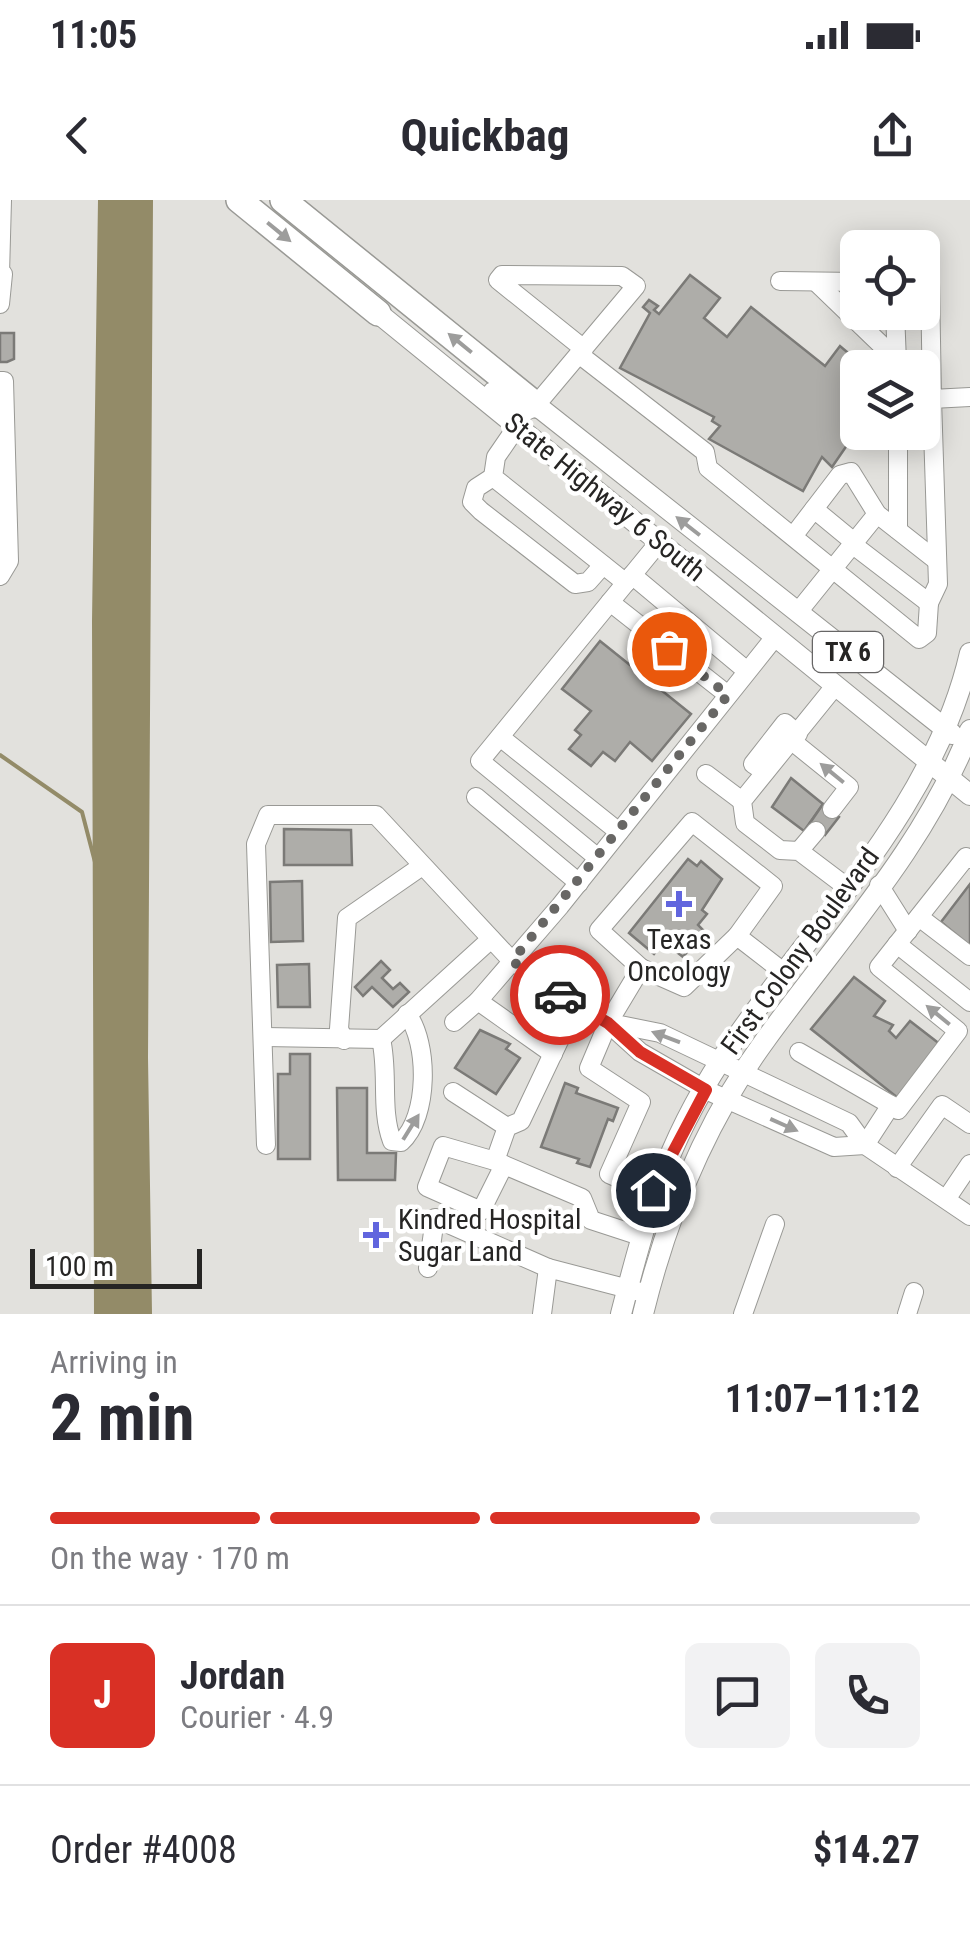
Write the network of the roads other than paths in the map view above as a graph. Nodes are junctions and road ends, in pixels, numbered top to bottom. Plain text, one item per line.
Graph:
1 (2, 200) edge
2 (239, 200) edge
3 (283, 200) edge
4 (1, 274) edge
5 (780, 281) dead end
6 (816, 282) junction
7 (840, 282) edge
8 (0, 304) edge
9 (378, 312) joint
10 (883, 350) edge
11 (582, 352) junction
12 (0, 381) edge
13 (469, 386) junction
14 (970, 396) edge
15 (940, 397) edge
16 (536, 405) junction
17 (518, 425) junction
18 (3, 427) edge
19 (583, 442) junction
20 (898, 450) edge
21 (931, 450) edge
22 (493, 478) junction
23 (814, 509) junction
24 (876, 514) junction
25 (898, 530) junction
26 (794, 535) junction
27 (660, 541) junction
28 (853, 543) junction
29 (938, 561) junction
30 (603, 566) junction
31 (834, 566) junction
32 (0, 576) edge
33 (629, 579) junction
34 (610, 602) junction
35 (930, 604) junction
36 (798, 612) junction
37 (775, 638) junction
38 (970, 652) edge
39 (748, 671) junction
40 (835, 686) junction
41 (728, 695) junction
42 (944, 728) junction
43 (500, 737) junction
44 (795, 738) junction
45 (968, 740) edge
46 (928, 761) junction
47 (706, 774) dead end
48 (949, 778) junction
49 (476, 796) dead end
50 (970, 798) edge
51 (742, 801) junction
52 (832, 809) dead end
53 (919, 825) junction
54 (816, 830) dead end
55 (619, 832) junction
56 (799, 851) junction
57 (598, 858) junction
58 (970, 859) edge
59 (422, 866) junction
60 (579, 883) junction
61 (879, 885) junction
62 (848, 888) junction
63 (908, 930) junction
64 (737, 936) junction
65 (491, 939) junction
66 (970, 956) edge
67 (512, 961) junction
68 (641, 968) junction
69 (786, 974) junction
70 (478, 1001) junction
71 (970, 1002) edge
72 (576, 1006) junction
73 (407, 1014) junction
74 (454, 1022) dead end
75 (608, 1023) junction
76 (265, 1037) junction
77 (381, 1039) junction
78 (344, 1040) junction
79 (800, 1052) dead end
80 (553, 1054) junction
81 (720, 1062) junction
82 (743, 1073) junction
83 (706, 1090) junction
84 (453, 1092) dead end
85 (727, 1100) junction
86 (891, 1105) junction
87 (970, 1124) edge
88 (507, 1127) junction
89 (266, 1145) dead end
90 (865, 1145) junction
91 (970, 1164) edge
92 (898, 1168) junction
93 (652, 1193) junction
94 (947, 1198) junction
95 (970, 1216) edge
96 (775, 1224) dead end
97 (640, 1236) junction
98 (428, 1268) dead end
99 (548, 1268) junction
100 (914, 1292) dead end
101 (639, 1299) edge
102 (542, 1314) edge
103 (621, 1314) edge
104 (743, 1314) edge
105 (907, 1314) edge

1 - 4 street
2 -> 9 highway, State Highway 6 South / TX 6
16 -> 3 highway, State Highway 6 South / TX 6
4 - 8 street
5 - 6 street
6 - 7 street
6 - 10 street
9 - 13 main road, State Highway 6 South / TX 6
11 - 11 street
11 - 16 street
11 - 26 street
12 - 18 street
13 - 16 main road
13 - 17 main road, State Highway 6 South / TX 6
14 - 15 street
16 - 19 main road, State Highway 6 South / TX 6
17 - 19 main road
17 - 22 street
17 - 27 main road, State Highway 6 South / TX 6
18 - 32 street
36 -> 19 main road, State Highway 6 South / TX 6
20 - 25 street
21 - 29 street
22 - 30 street
22 - 30 street
23 - 24 street
23 - 26 street
23 - 28 street
24 - 25 street
24 - 28 street
25 - 29 street
26 - 31 street
27 - 33 street
27 - 37 main road, State Highway 6 South / TX 6
28 - 31 street
28 - 35 street
29 - 35 street
30 - 33 street
31 - 35 street
31 - 36 street
33 - 34 street
33 - 39 street
34 - 41 street
34 - 43 street
36 - 42 main road, State Highway 6 South / TX 6
37 - 39 street
37 - 40 main road, State Highway 6 South / TX 6
38 - 42 main road, First Colony Boulevard
39 - 41 street
40 - 44 street
40 - 46 main road, State Highway 6 South / TX 6
41 - 55 street
42 - 45 main road, State Highway 6 South / TX 6
42 - 46 main road, First Colony Boulevard
43 - 55 street
43 - 57 street
44 - 51 street
52 -> 44 street
45 - 48 main road, First Colony Boulevard
46 - 48 main road, State Highway 6 South / TX 6
46 - 62 main road, First Colony Boulevard
47 - 51 street
48 - 50 main road, State Highway 6 South / TX 6
48 - 53 main road, First Colony Boulevard
49 - 60 street
50 - 53 main road
51 - 56 street
53 - 61 main road, First Colony Boulevard
54 - 56 street
55 - 57 street
56 - 62 street
57 - 60 street
58 - 63 street
59 - 65 street
59 - 76 street
59 - 78 street
60 - 67 street
61 - 63 street
61 - 82 main road, First Colony Boulevard
62 - 69 main road, First Colony Boulevard
63 - 66 street
63 - 71 street
86 -> 63 street
64 - 68 street
64 - 68 street
64 - 69 street
65 - 67 street
65 - 73 street
67 - 70 street
67 - 72 street
68 - 75 street
69 - 81 main road, First Colony Boulevard
70 - 74 street
70 - 80 street
72 - 75 street
72 - 80 street
73 - 77 street
77 -> 73 street
81 -> 75 street
75 - 83 street
75 - 93 street
76 - 78 street
76 - 89 street
77 - 78 street
79 - 86 street
80 - 88 street
81 - 82 street
81 - 83 main road, First Colony Boulevard
82 - 85 main road, First Colony Boulevard
82 - 90 street
83 - 85 street
83 - 93 main road, First Colony Boulevard
84 - 88 street
85 -> 90 street
85 - 101 main road, First Colony Boulevard
86 - 90 street
87 - 92 street
88 - 97 street
90 - 92 street
91 - 94 street
92 - 94 street
93 - 97 main road, First Colony Boulevard
94 - 95 street
96 - 104 street
97 - 101 main road, First Colony Boulevard
98 - 99 street
99 - 101 street
99 - 102 street
100 - 105 street
101 - 103 main road, First Colony Boulevard

